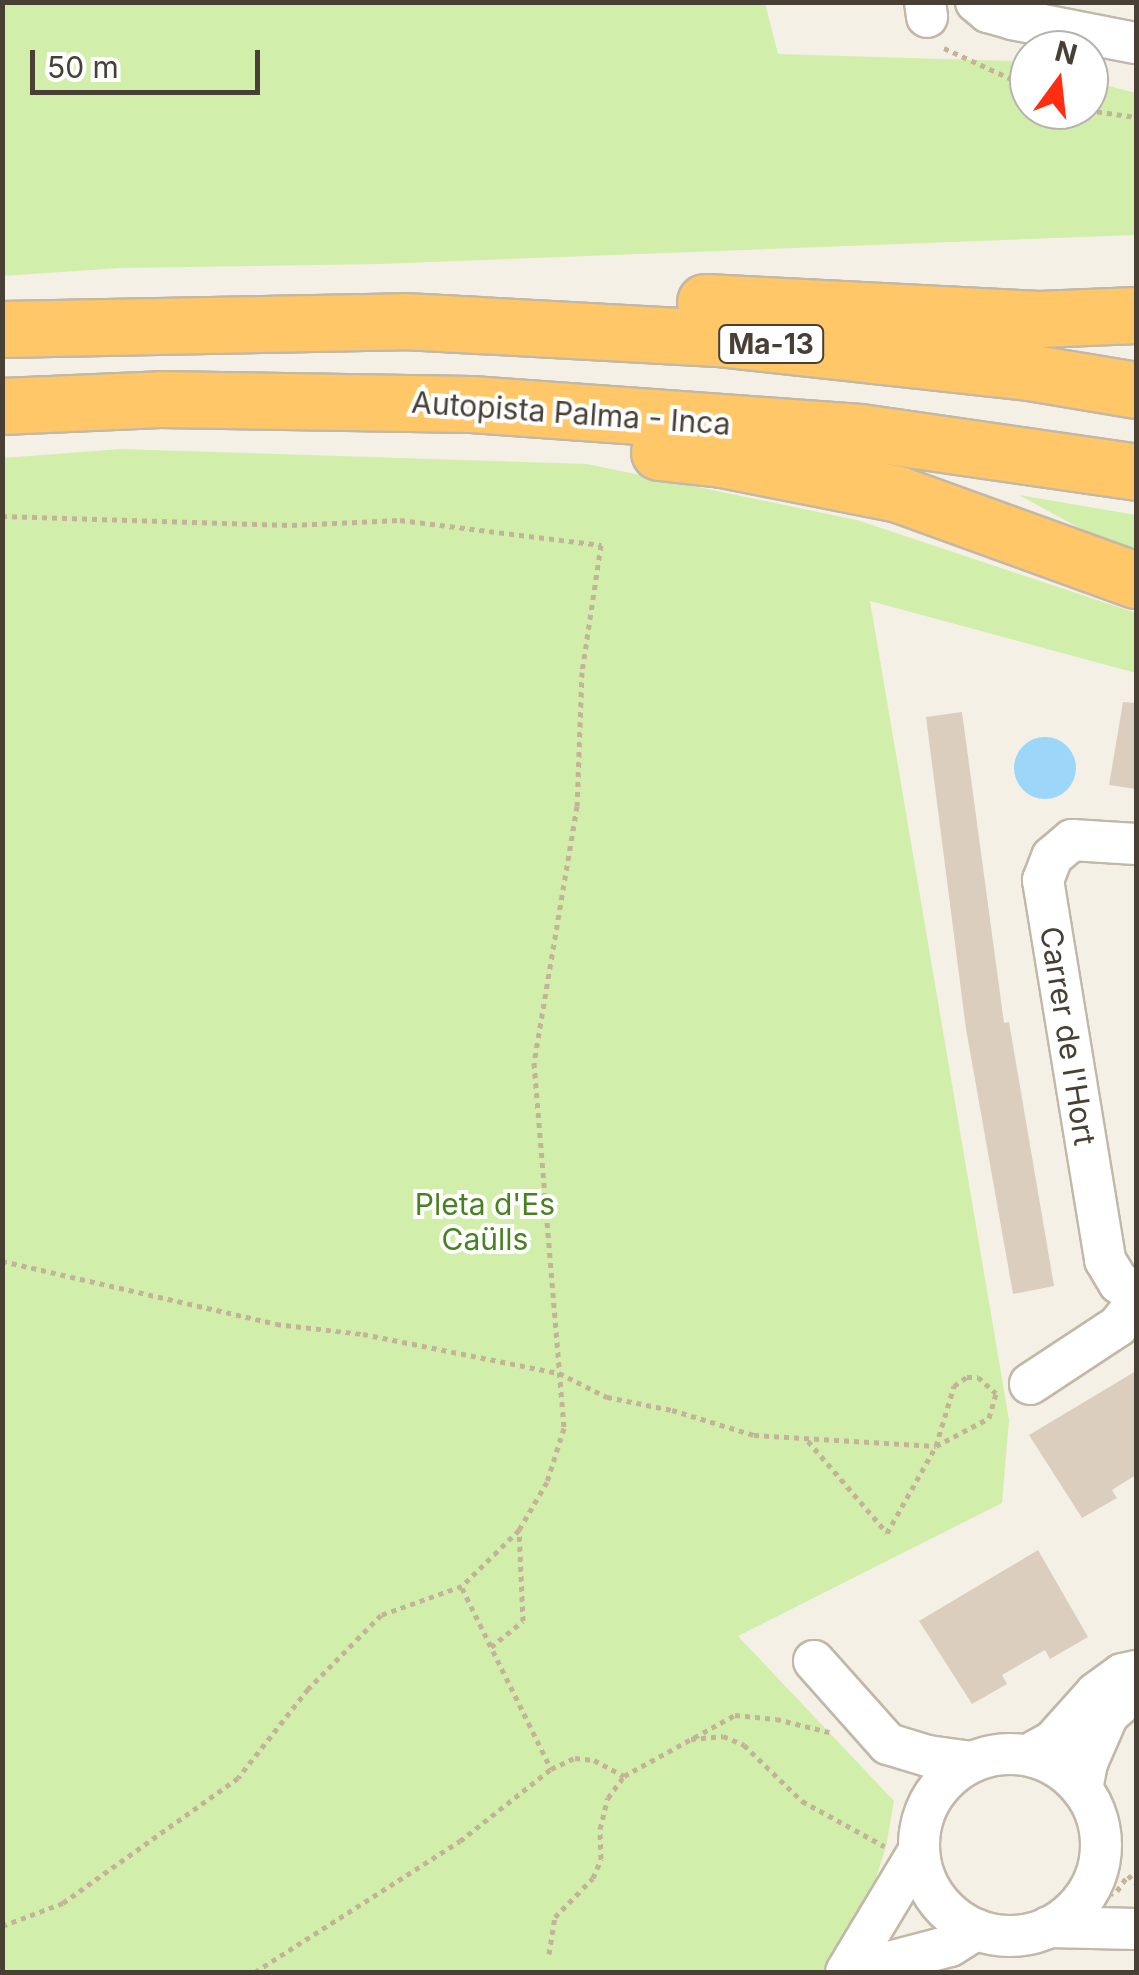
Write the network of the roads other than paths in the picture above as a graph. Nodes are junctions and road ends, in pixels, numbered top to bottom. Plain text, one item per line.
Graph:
1 (976, 2) edge
2 (1136, 43) edge
3 (1136, 315) edge
4 (404, 321) junction
5 (2, 329) edge
6 (1136, 390) edge
7 (471, 404) junction
8 (2, 406) edge
9 (1136, 472) edge
10 (1136, 580) edge
11 (1136, 844) edge
12 (1136, 1291) edge
13 (1136, 1303) edge
14 (1013, 1388) road end
15 (814, 1662) dead end
16 (1136, 1671) edge
17 (1136, 1688) edge
18 (877, 1733) junction
19 (1028, 1755) junction
20 (972, 1762) junction
21 (1082, 1789) junction
22 (920, 1836) junction
23 (1122, 1890) edge
24 (1049, 1928) junction
25 (1136, 1929) edge
26 (976, 1930) junction
27 (848, 1972) edge

1 - 2 street
3 - 4 highway
4 - 5 highway, Ma-13
4 - 6 highway, Ma-13
7 - 8 highway, Autopista Palma - Inca
7 - 9 highway, Autopista Palma - Inca
7 - 10 highway
11 - 12 street, Carrer de l'Hort
13 - 14 street
15 - 18 street
16 - 19 street
17 - 21 street
18 - 20 street
18 - 22 street
19 - 20 street
19 - 21 street
20 - 22 street
21 - 23 street
22 - 26 street
22 - 27 street
23 - 24 street
24 - 25 street
24 - 26 street
26 - 27 street

